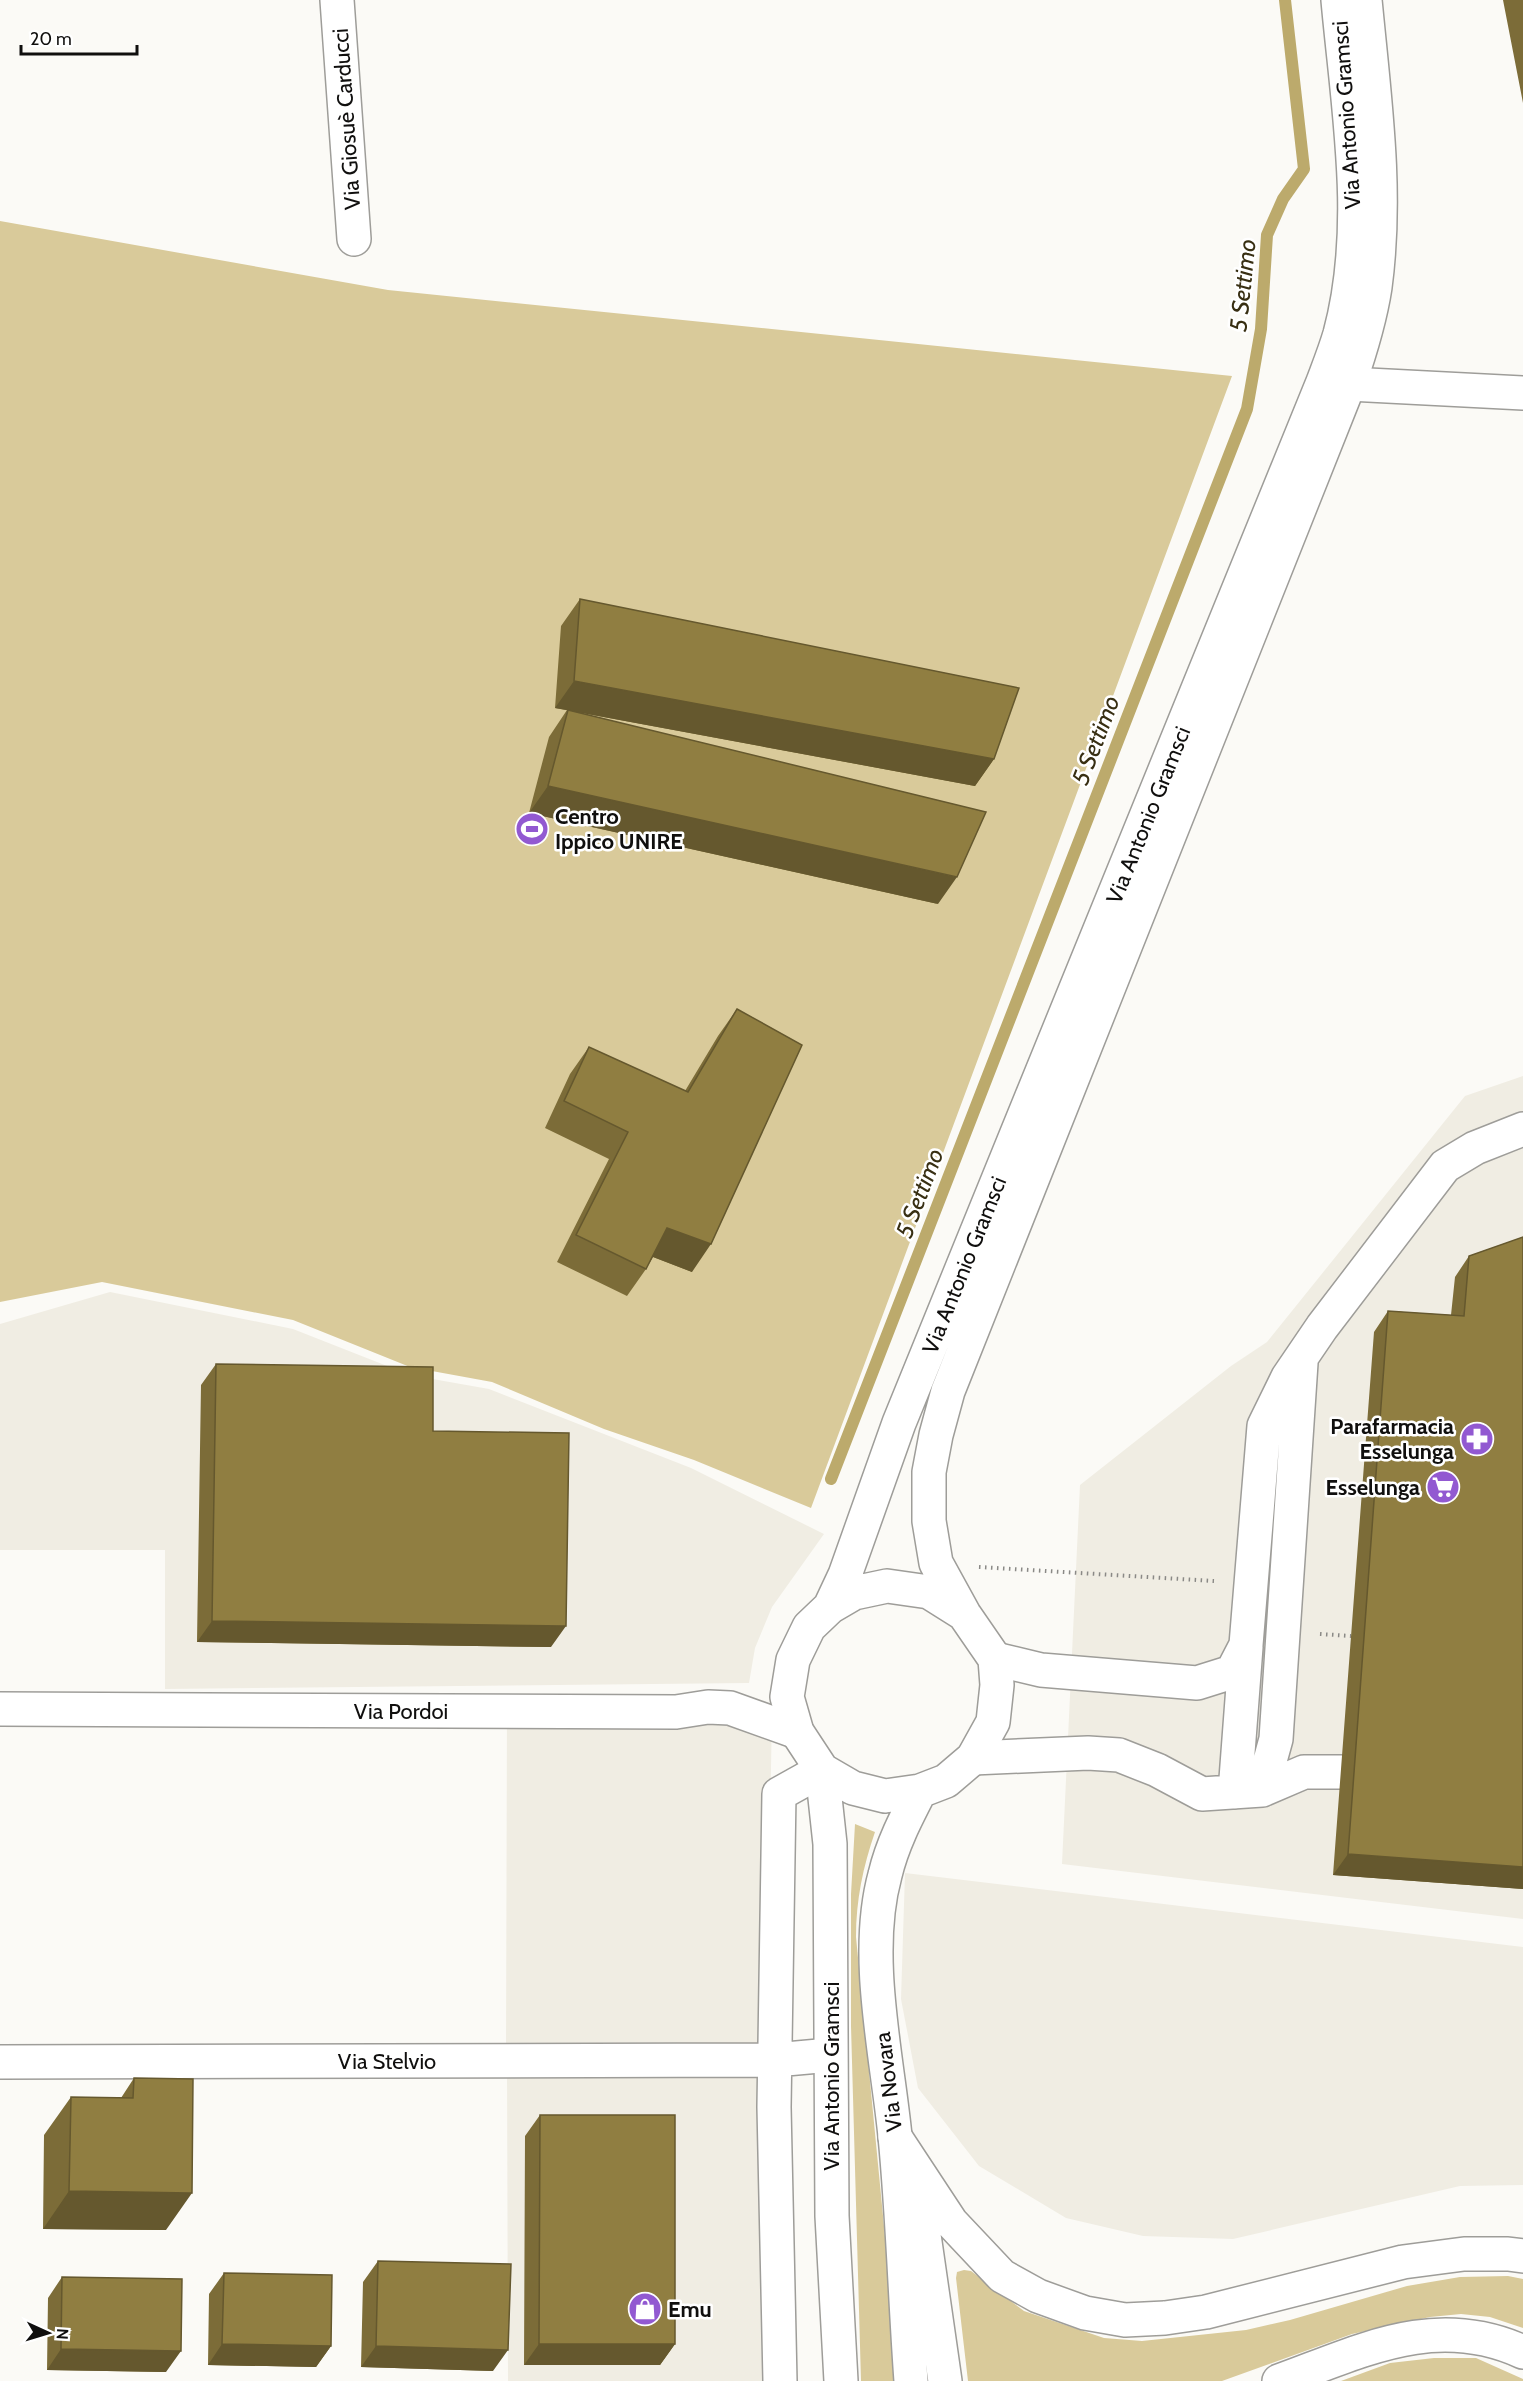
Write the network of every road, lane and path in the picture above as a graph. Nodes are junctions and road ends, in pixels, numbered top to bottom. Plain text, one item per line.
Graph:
1 (337, 0) edge
2 (1338, 0) edge
3 (1365, 0) edge
4 (354, 239) dead end
5 (1349, 384) junction
6 (1523, 393) edge
7 (1523, 1129) edge
8 (1302, 1356) junction
9 (1083, 1574) dead end
10 (1191, 1580) dead end
11 (830, 1607) junction
12 (964, 1614) junction
13 (1246, 1645) junction
14 (995, 1659) junction
15 (0, 1708) edge
16 (797, 1732) junction
17 (973, 1758) junction
18 (822, 1770) junction
19 (1341, 1772) dead end
20 (920, 1791) junction
21 (1249, 1791) junction
22 (830, 2055) junction
23 (775, 2060) junction
24 (0, 2062) edge
25 (895, 2137) junction
26 (1523, 2256) edge
27 (1523, 2352) edge
28 (780, 2381) edge
29 (841, 2381) edge
30 (911, 2381) edge
31 (945, 2381) edge
32 (1279, 2381) edge

1 - 4 main road, Via Giosuè Carducci
2 - 11 main road, Via Antonio Gramsci
3 - 5 main road, Via Antonio Gramsci
5 - 6 main road
5 - 12 main road, Via Antonio Gramsci
7 - 8 main road
8 - 13 main road
8 - 21 main road
9 - 10 path
11 - 12 main road
11 - 16 main road
12 - 14 main road
13 - 14 main road
13 - 21 main road
14 - 17 main road
15 - 16 main road, Via Pordoi
16 - 18 main road
17 - 20 main road
17 - 21 main road
18 - 20 main road
18 - 22 main road, Via Antonio Gramsci
18 - 23 main road
19 - 21 main road
20 - 25 main road, Via Novara
22 - 23 main road, Via Stelvio
22 - 29 main road, Via Antonio Gramsci
23 - 24 main road, Via Stelvio
23 - 28 main road
25 - 26 main road
25 - 30 main road, Via Novara
25 - 31 main road
27 - 32 main road

